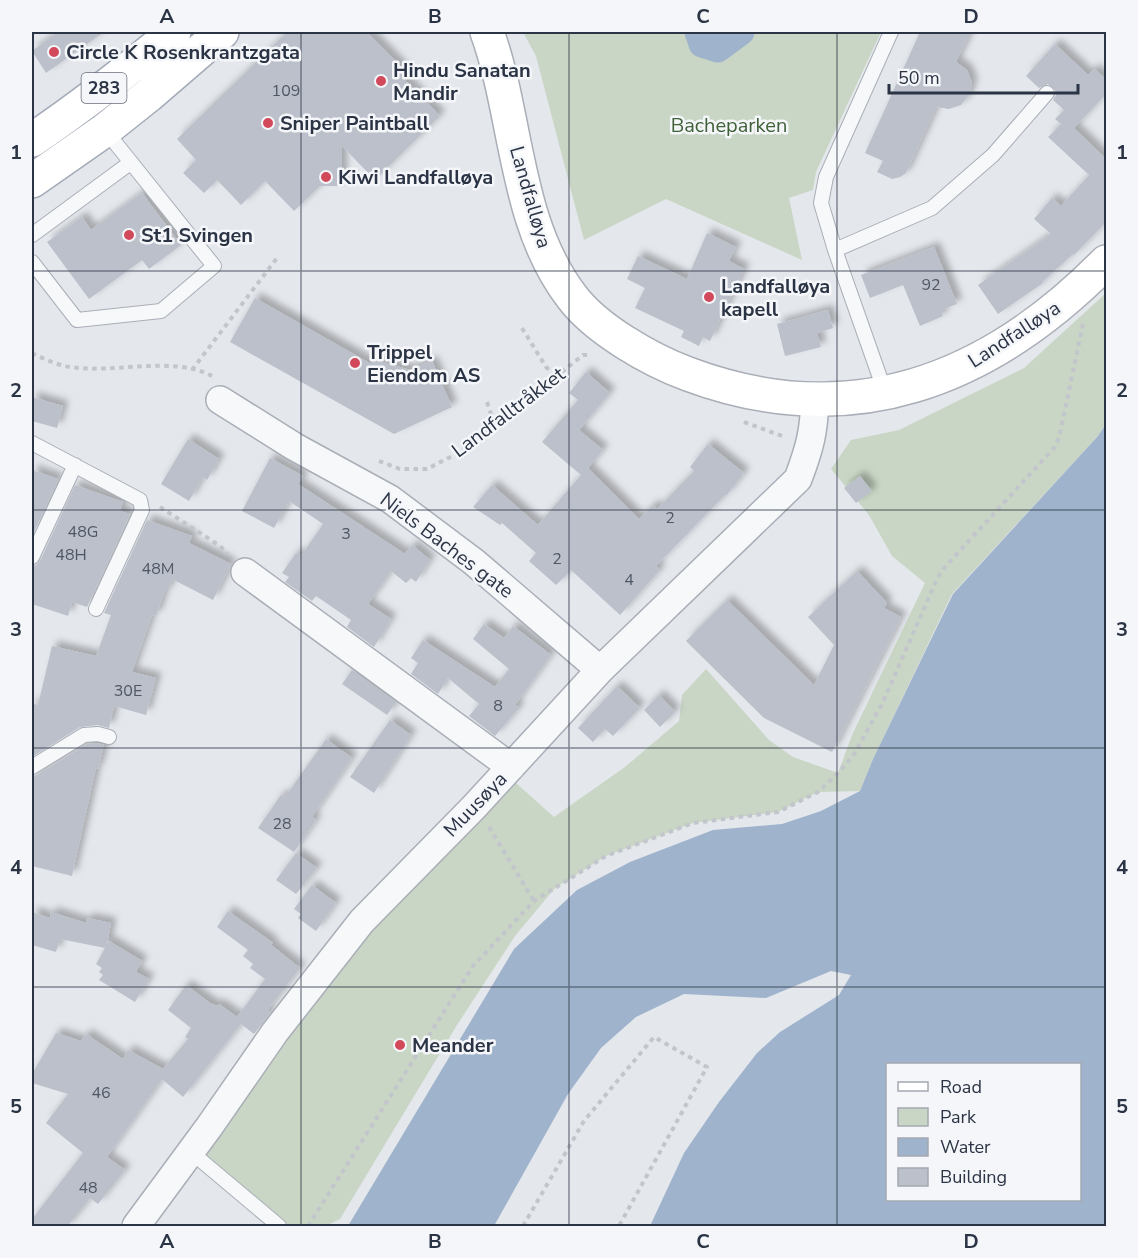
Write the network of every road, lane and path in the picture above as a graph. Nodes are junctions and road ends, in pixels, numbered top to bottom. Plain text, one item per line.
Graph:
1 (174, 32) edge
2 (222, 32) edge
3 (487, 32) edge
4 (891, 32) edge
5 (1047, 93) dead end
6 (105, 130) junction
7 (32, 140) edge
8 (130, 163) junction
9 (32, 181) edge
10 (32, 235) edge
11 (835, 250) junction
12 (277, 258) dead end
13 (32, 262) edge
14 (1107, 262) edge
15 (1078, 291) junction
16 (522, 328) dead end
17 (32, 353) edge
18 (592, 355) dead end
19 (192, 370) junction
20 (556, 376) junction
21 (220, 390) joint
22 (886, 394) junction
23 (815, 398) junction
24 (487, 402) dead end
25 (741, 421) dead end
26 (498, 422) junction
27 (32, 443) edge
28 (810, 447) junction
29 (375, 460) dead end
30 (75, 465) junction
31 (140, 500) junction
32 (32, 558) edge
33 (245, 572) joint
34 (96, 609) dead end
35 (600, 670) junction
36 (109, 737) dead end
37 (511, 766) junction
38 (32, 767) edge
39 (474, 807) junction
40 (534, 901) junction
41 (190, 1152) junction
42 (136, 1227) edge
43 (279, 1227) edge
44 (308, 1227) edge
45 (523, 1227) edge
46 (619, 1227) edge

1 - 7 main road, 283
2 - 6 main road, 283
3 - 23 main road, Landfalløya
4 - 11 lane
5 - 11 lane
6 - 8 lane
6 - 9 main road, 283
8 - 10 lane
8 - 13 lane
11 - 22 lane
12 - 19 path
14 - 15 main road, Landfalløya
15 - 22 main road, Landfalløya
15 - 40 path
16 - 20 path
17 - 19 path
18 - 20 path, Landfalltråkket
19 - 21 path
20 - 26 path, Landfalltråkket
21 - 35 street, Niels Baches gate
22 - 23 main road, Landfalløya
23 - 28 street, Muusøya
24 - 26 path
25 - 28 path
26 - 29 path, Landfalltråkket
27 - 30 lane
28 - 35 street, Muusøya
30 - 31 lane
30 - 32 lane
31 - 33 path
31 - 34 lane
33 - 37 street
35 - 37 street, Muusøya
36 - 38 lane
37 - 39 street, Muusøya
39 - 40 path
39 - 41 street, Muusøya
40 - 44 path
41 - 42 street, Muusøya
41 - 43 lane
45 - 46 path

